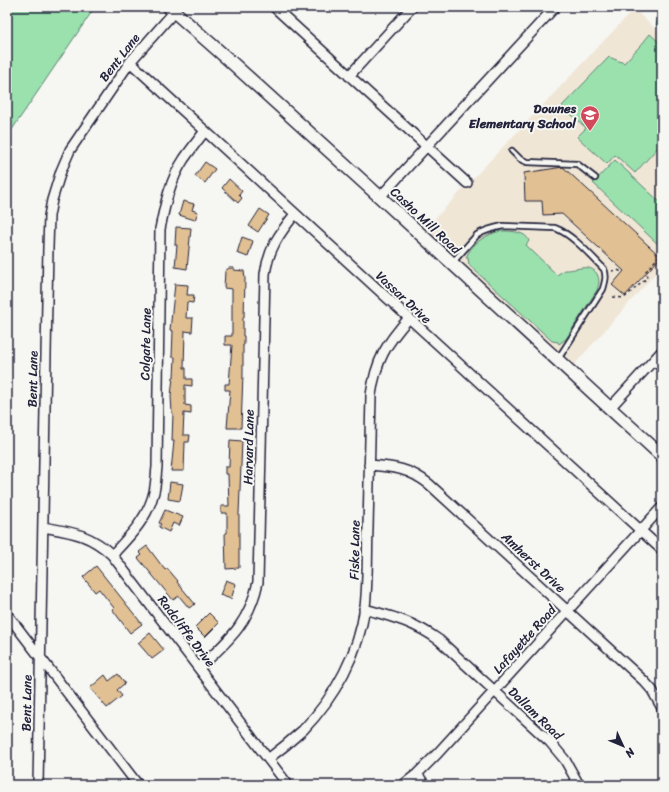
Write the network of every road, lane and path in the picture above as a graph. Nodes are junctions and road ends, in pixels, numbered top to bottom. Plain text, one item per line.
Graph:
1 (274, 7) edge
2 (412, 7) edge
3 (555, 7) edge
4 (172, 9) edge
5 (130, 62) junction
6 (349, 76) junction
7 (205, 131) junction
8 (427, 146) junction
9 (512, 151) dead end
10 (595, 178) dead end
11 (467, 183) dead end
12 (380, 198) junction
13 (295, 214) junction
14 (662, 253) edge
15 (452, 263) junction
16 (612, 271) dead end
17 (623, 272) dead end
18 (613, 297) dead end
19 (409, 318) junction
20 (662, 351) edge
21 (558, 360) junction
22 (654, 360) junction
23 (662, 368) edge
24 (610, 408) junction
25 (662, 456) edge
26 (369, 466) junction
27 (662, 507) edge
28 (43, 527) junction
29 (641, 530) junction
30 (662, 550) edge
31 (112, 555) junction
32 (364, 608) junction
33 (567, 611) junction
34 (7, 614) edge
35 (40, 656) junction
36 (199, 668) junction
37 (494, 691) junction
38 (662, 708) edge
39 (268, 759) junction
40 (417, 774) junction
41 (38, 785) edge
42 (138, 785) edge
43 (288, 785) edge
44 (403, 785) edge
45 (426, 785) edge
46 (579, 785) edge

1 - 6 street
2 - 6 street
3 - 8 street
4 - 5 street, Bent Lane
4 - 12 street, Casho Mill Road
5 - 7 street, Vassar Drive
5 - 28 street, Bent Lane
6 - 8 street
7 - 13 street, Vassar Drive
7 - 31 street, Colgate Lane
8 - 11 street
8 - 12 street
9 - 10 lane
12 - 15 street, Casho Mill Road
13 - 19 street, Vassar Drive
13 - 36 street, Harvard Lane
14 - 18 path
15 - 21 street, Casho Mill Road
15 - 21 lane
16 - 17 path
19 - 26 street, Fiske Lane
19 - 29 street, Vassar Drive
20 - 22 street
21 - 24 street, Casho Mill Road
22 - 23 street
22 - 24 street
24 - 25 street, Casho Mill Road
26 - 32 street, Fiske Lane
26 - 33 street, Amherst Drive
27 - 29 street, Lafayette Road
28 - 31 street, Radcliffe Drive
28 - 35 street, Bent Lane
29 - 30 street, Vassar Drive
29 - 33 street, Lafayette Road
31 - 36 street, Radcliffe Drive
32 - 37 street, Dallam Road
32 - 39 street, Fiske Lane
33 - 37 street, Lafayette Road
33 - 38 street, Amherst Drive
34 - 35 street
35 - 41 street, Bent Lane
35 - 42 street
36 - 39 street, Radcliffe Drive
37 - 40 street, Lafayette Road
37 - 46 street, Dallam Road
39 - 43 street, Radcliffe Drive
40 - 44 street, Lafayette Road
40 - 45 street

